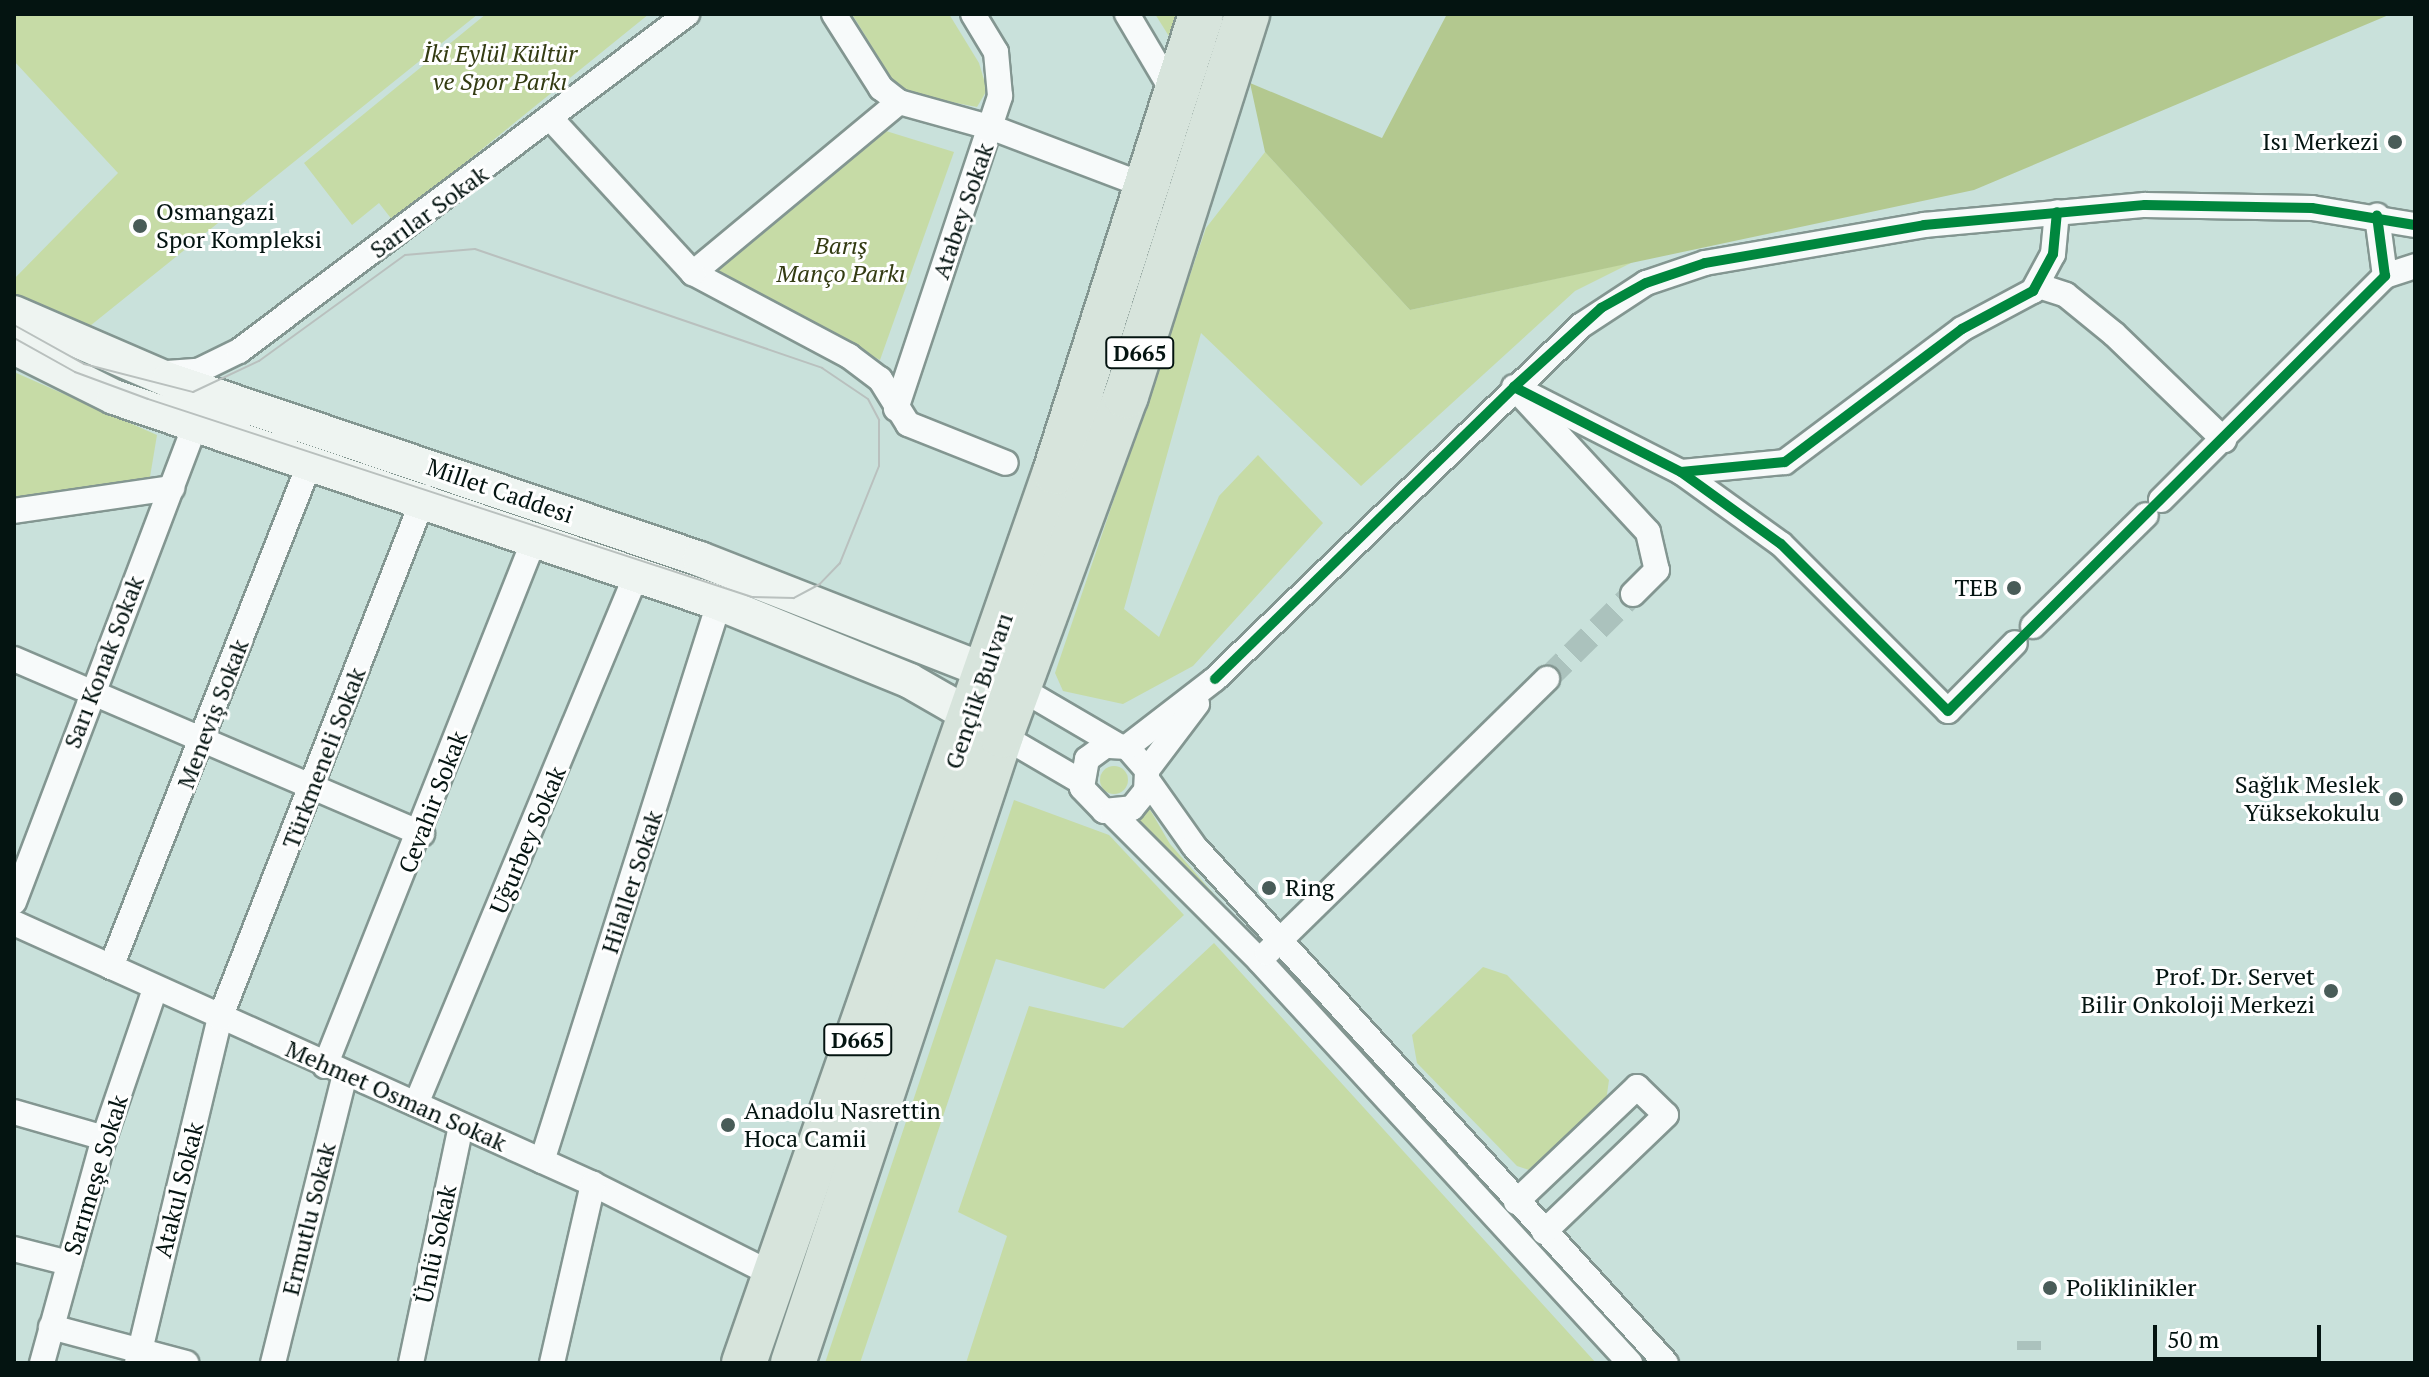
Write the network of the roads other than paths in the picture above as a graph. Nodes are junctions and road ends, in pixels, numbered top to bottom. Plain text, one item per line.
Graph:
1 (687, 14) edge
2 (834, 14) edge
3 (973, 14) edge
4 (1127, 14) edge
5 (1201, 14) edge
6 (1247, 14) edge
7 (1176, 97) junction
8 (899, 102) junction
9 (553, 121) junction
10 (993, 128) junction
11 (1127, 179) dead end
12 (2057, 212) junction
13 (2377, 216) junction
14 (2415, 225) edge
15 (2415, 266) edge
16 (693, 273) junction
17 (2385, 276) junction
18 (2039, 286) junction
19 (14, 313) edge
20 (14, 347) edge
21 (154, 374) junction
22 (1514, 387) junction
23 (896, 409) junction
24 (196, 423) junction
25 (2224, 440) junction
26 (311, 460) junction
27 (1006, 463) dead end
28 (1681, 472) junction
29 (172, 488) junction
30 (424, 497) junction
31 (14, 511) edge
32 (536, 535) junction
33 (637, 573) junction
34 (1633, 594) tunnel mouth
35 (719, 603) junction
36 (14, 659) edge
37 (1002, 679) junction
38 (1215, 679) junction
39 (1547, 679) tunnel mouth
40 (91, 692) junction
41 (986, 726) junction
42 (204, 739) junction
43 (1122, 746) junction
44 (1148, 775) junction
45 (1080, 781) junction
46 (314, 786) junction
47 (1112, 813) junction
48 (422, 834) junction
49 (14, 902) edge
50 (14, 923) edge
51 (1279, 942) junction
52 (1259, 960) junction
53 (111, 967) junction
54 (155, 989) junction
55 (220, 1018) junction
56 (335, 1070) junction
57 (416, 1104) junction
58 (14, 1112) edge
59 (461, 1125) junction
60 (104, 1138) junction
61 (542, 1161) junction
62 (593, 1184) junction
63 (1530, 1217) junction
64 (1512, 1236) junction
65 (14, 1249) edge
66 (69, 1263) junction
67 (776, 1276) junction
68 (51, 1327) junction
69 (138, 1358) edge
70 (42, 1363) edge
71 (186, 1363) edge
72 (273, 1363) edge
73 (411, 1363) edge
74 (552, 1363) edge
75 (744, 1363) edge
76 (793, 1363) edge
77 (1630, 1363) edge
78 (1666, 1363) edge

1 - 9 street, Sarılar Sokak
2 - 8 street
3 - 10 street, Atabey Sokak
4 - 7 street
5 - 7 highway, Gençlik Bulvarı / D665
6 - 37 highway, Gençlik Bulvarı / D665
7 - 37 highway, Gençlik Bulvarı / D665
8 - 10 street
8 - 16 street
9 - 16 street
9 - 21 street, Sarılar Sokak
10 - 11 street
10 - 23 street, Atabey Sokak
12 - 13 street
12 - 18 street
12 - 22 street
13 - 14 street
13 - 17 street
15 - 17 street
16 - 23 street
17 - 25 street
18 - 25 street
18 - 28 street
19 - 21 main road, Millet Caddesi
20 - 24 main road, Millet Caddesi
21 - 37 main road, Millet Caddesi
22 - 28 street
22 - 34 street
22 - 38 street
23 - 27 street
24 - 26 main road, Millet Caddesi
24 - 29 street, Sarı Konak Sokak
25 - 28 street
26 - 30 main road, Millet Caddesi
26 - 42 street, Meneviş Sokak
29 - 31 street
29 - 40 street, Sarı Konak Sokak
30 - 32 main road, Millet Caddesi
30 - 46 street, Türkmeneli Sokak
32 - 33 main road, Millet Caddesi
32 - 48 street, Cevahir Sokak
33 - 35 main road, Millet Caddesi
33 - 57 street, Uğurbey Sokak
35 - 41 main road, Millet Caddesi
35 - 61 street, Hilaller Sokak
36 - 40 street
37 - 41 highway, Gençlik Bulvarı
37 - 43 street
38 - 43 street
38 - 44 street
39 - 51 street
40 - 42 street
40 - 49 street, Sarı Konak Sokak
41 - 45 street
41 - 67 highway, Gençlik Bulvarı / D665
41 - 76 highway, Gençlik Bulvarı / D665
42 - 46 street
42 - 53 street, Meneviş Sokak
43 - 44 street
43 - 45 street
44 - 47 street
44 - 51 street
45 - 47 street
46 - 48 street
46 - 55 street, Türkmeneli Sokak
47 - 52 street
48 - 56 street, Cevahir Sokak
50 - 53 street, Mehmet Osman Sokak
51 - 52 street
51 - 63 street
52 - 64 street
53 - 54 street, Mehmet Osman Sokak
54 - 55 street, Mehmet Osman Sokak
54 - 60 street, Sarımeşe Sokak
55 - 56 street, Mehmet Osman Sokak
55 - 69 street, Atakul Sokak
56 - 57 street, Mehmet Osman Sokak
56 - 72 street, Ermutlu Sokak
57 - 59 street, Mehmet Osman Sokak
58 - 60 street
59 - 61 street, Mehmet Osman Sokak
59 - 73 street, Ünlü Sokak
60 - 66 street, Sarımeşe Sokak
61 - 62 street, Mehmet Osman Sokak
62 - 67 street, Mehmet Osman Sokak
62 - 74 street
63 - 63 street
63 - 64 street
63 - 78 street
64 - 77 street
65 - 66 street
66 - 68 street, Sarımeşe Sokak
67 - 75 highway, Gençlik Bulvarı / D665
68 - 69 street
68 - 70 street, Sarımeşe Sokak
69 - 71 street

